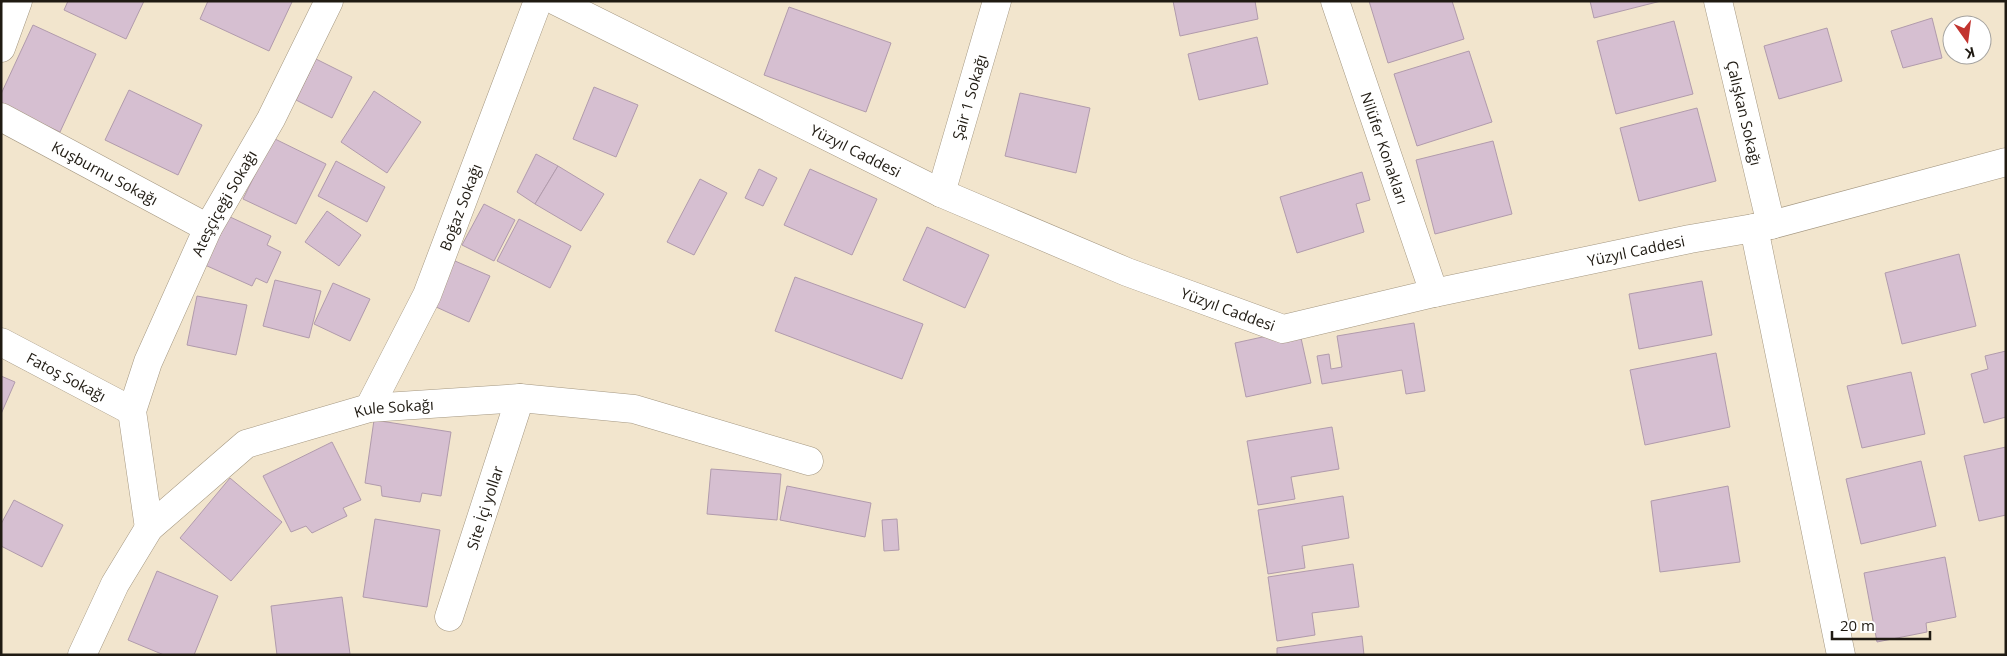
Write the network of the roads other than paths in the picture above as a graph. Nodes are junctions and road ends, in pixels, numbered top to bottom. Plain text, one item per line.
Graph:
1 (18, 1) edge
2 (329, 1) edge
3 (538, 1) edge
4 (556, 1) edge
5 (997, 1) edge
6 (1335, 1) edge
7 (1718, 1) edge
8 (1, 48) edge
9 (1, 117) edge
10 (2006, 162) edge
11 (941, 193) junction
12 (1763, 226) junction
13 (208, 228) junction
14 (1434, 293) junction
15 (1, 342) edge
16 (520, 398) junction
17 (369, 408) junction
18 (132, 411) junction
19 (809, 460) dead end
20 (149, 528) junction
21 (449, 617) dead end
22 (82, 655) edge
23 (1841, 655) edge

1 - 8 street
2 - 13 street, Ateşçiçeği Sokağı
3 - 17 street, Boğaz Sokağı
4 - 11 street, Yüzyıl Caddesi
5 - 11 street, Şair 1 Sokağı
6 - 14 street, Nilüfer Konakları
7 - 12 street, Çalışkan Sokağı
9 - 13 street, Kuşburnu Sokağı
10 - 12 street, Yüzyıl Caddesi
11 - 14 street, Yüzyıl Caddesi
12 - 14 street, Yüzyıl Caddesi
12 - 23 street, Çalışkan Sokağı
13 - 18 street, Ateşçiçeği Sokağı
15 - 18 street, Fatoş Sokağı
16 - 17 street, Kule Sokağı
16 - 19 street, Kule Sokağı
16 - 21 street, Site İçi yollar
17 - 20 street, Kule Sokağı
18 - 20 street
20 - 22 street, Kule Sokağı

